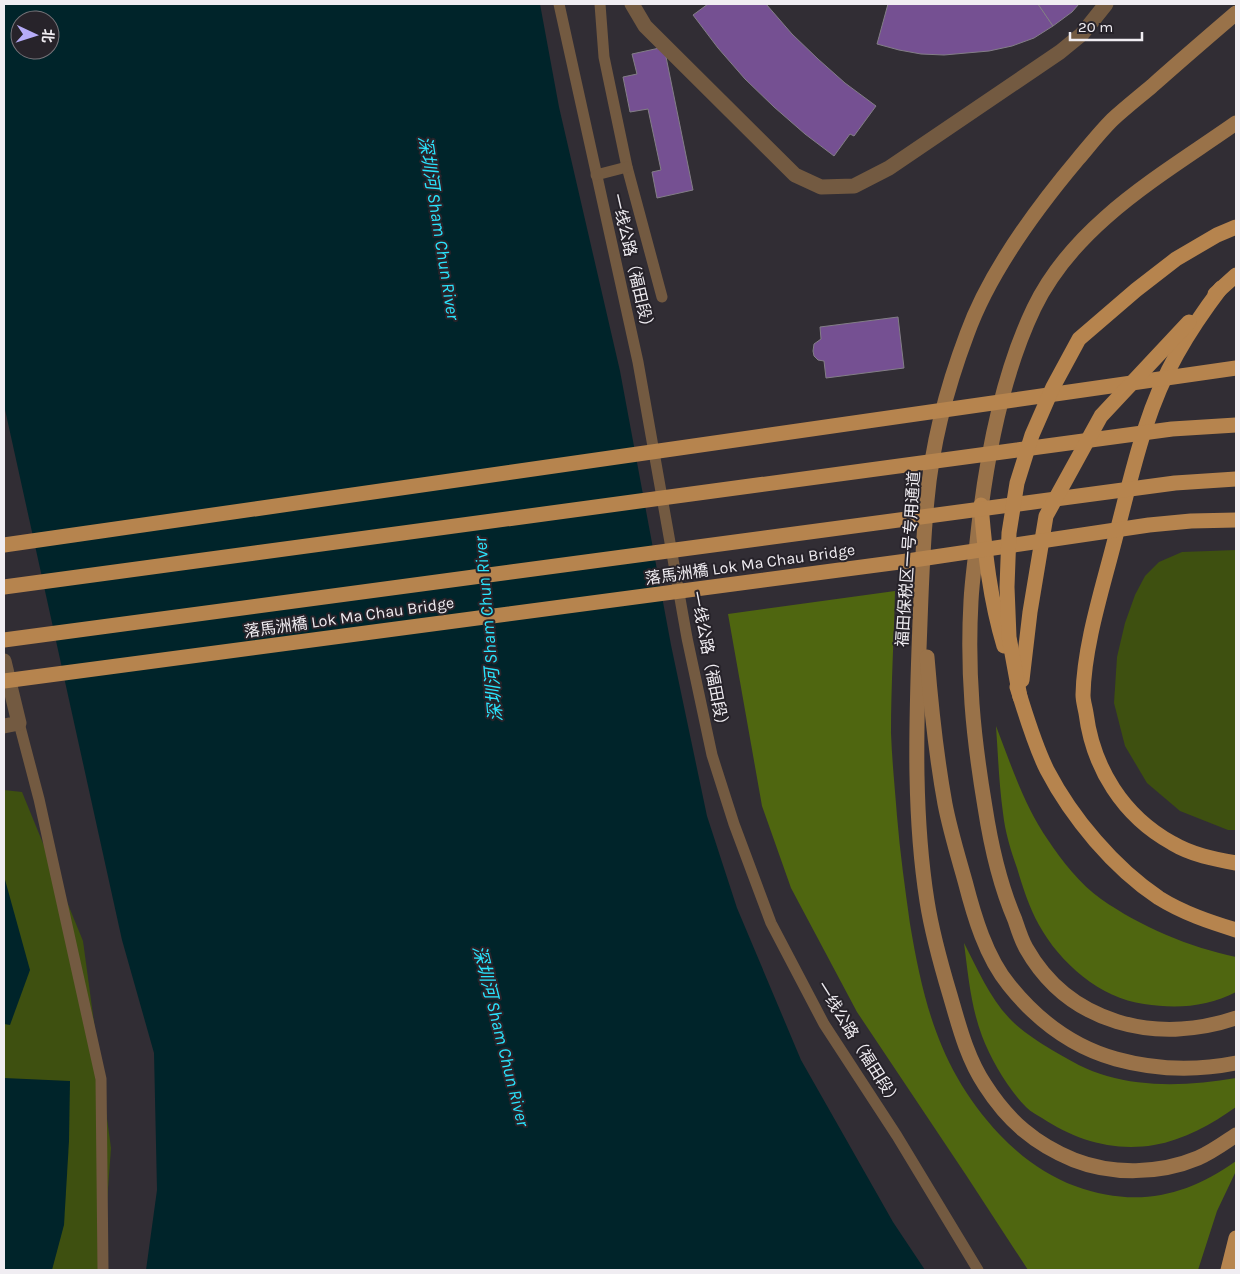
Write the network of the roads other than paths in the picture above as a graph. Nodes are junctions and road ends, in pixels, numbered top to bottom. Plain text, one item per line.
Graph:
1 (559, 4) edge
2 (600, 4) edge
3 (632, 4) edge
4 (1106, 4) edge
5 (1236, 13) edge
6 (1236, 123) edge
7 (627, 167) junction
8 (596, 175) junction
9 (1236, 227) edge
10 (1236, 275) edge
11 (1221, 288) junction
12 (662, 297) dead end
13 (1236, 368) edge
14 (1184, 374) junction
15 (1236, 374) edge
16 (1236, 425) edge
17 (1236, 479) edge
18 (981, 505) junction
19 (1236, 520) edge
20 (4, 545) edge
21 (4, 587) edge
22 (921, 595) junction
23 (4, 640) edge
24 (4, 661) edge
25 (4, 680) edge
26 (1020, 697) junction
27 (19, 723) junction
28 (4, 726) edge
29 (1236, 863) edge
30 (1236, 930) edge
31 (1236, 1018) edge
32 (1236, 1063) edge
33 (1236, 1135) edge
34 (1236, 1238) edge
35 (103, 1270) edge
36 (978, 1270) edge
37 (1228, 1270) edge

1 - 8 lane, 一线公路（福田段）
2 - 7 lane
3 - 4 street
5 - 22 main road, 福田保税区一号专用通道
6 - 18 main road
7 - 8 lane
7 - 12 lane
8 - 36 lane, 一线公路（福田段）
9 - 26 main road
10 - 11 main road
11 - 26 main road
11 - 29 main road
13 - 14 main road
14 - 15 main road
14 - 20 main road
16 - 21 main road
17 - 23 main road, 落馬洲橋 Lok Ma Chau Bridge
18 - 26 main road
18 - 31 main road
19 - 25 main road, 落馬洲橋 Lok Ma Chau Bridge
22 - 32 main road
22 - 33 main road, 福田保税区一号专用通道
24 - 27 street
26 - 30 main road
27 - 28 street
27 - 35 lane
34 - 37 main road

